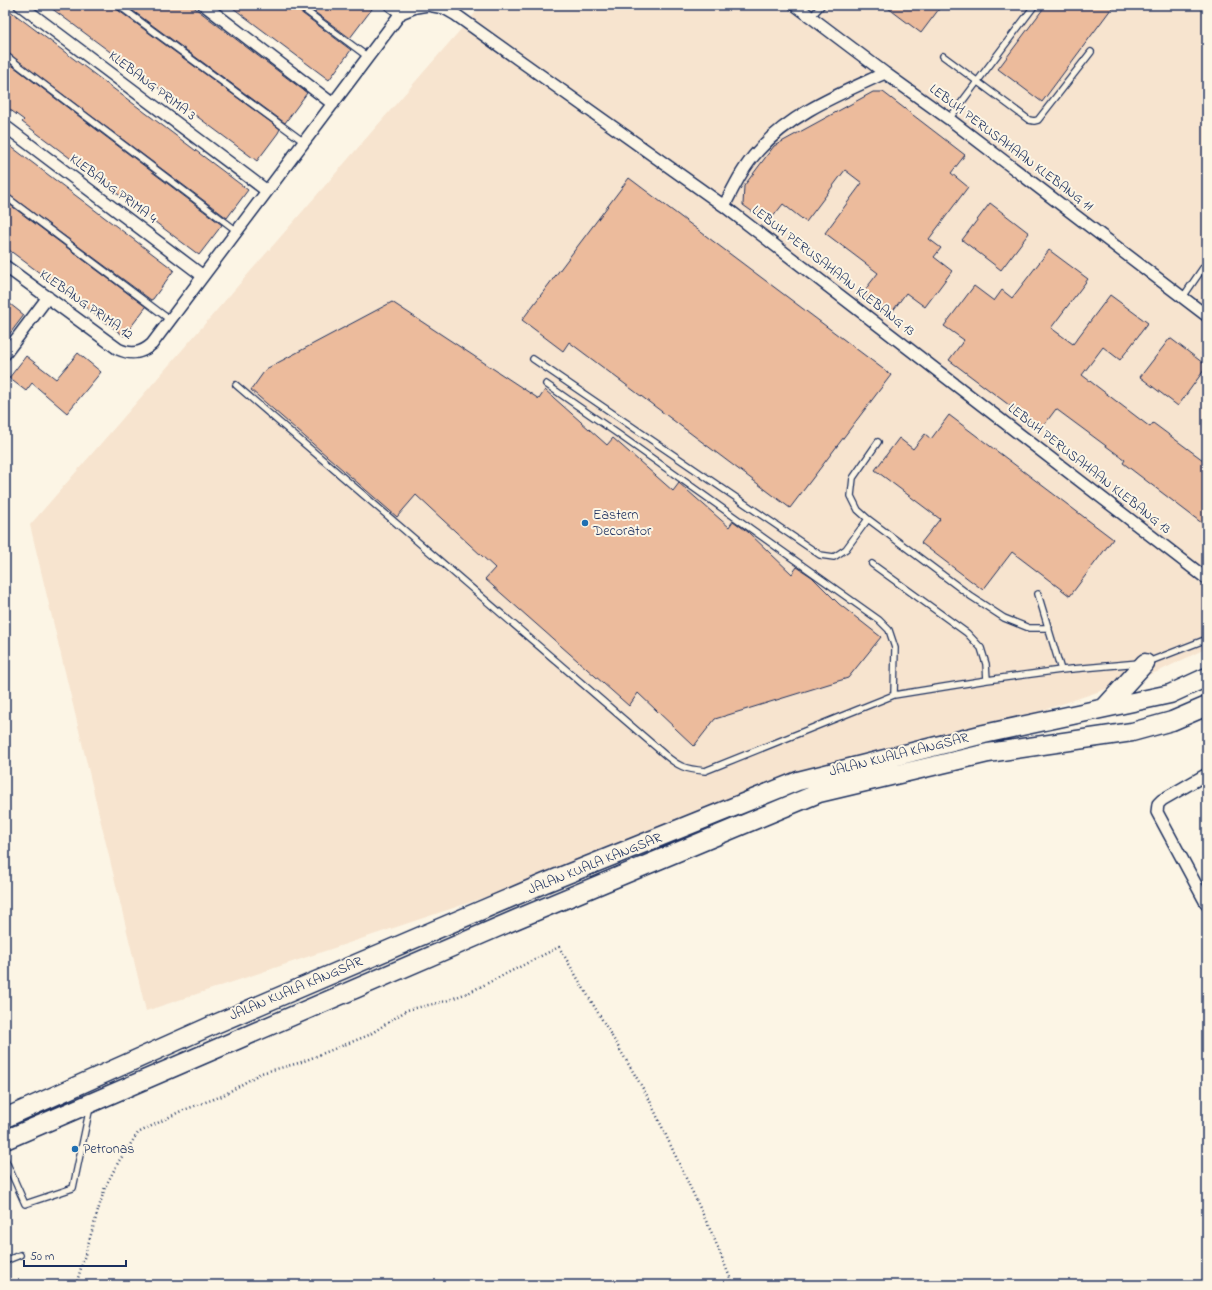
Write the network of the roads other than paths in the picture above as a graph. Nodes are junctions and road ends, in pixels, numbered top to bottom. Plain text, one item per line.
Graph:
1 (20, 5) edge
2 (118, 5) edge
3 (204, 5) edge
4 (298, 5) edge
5 (390, 5) edge
6 (428, 5) edge
7 (795, 5) edge
8 (822, 5) edge
9 (1035, 5) edge
10 (401, 14) junction
11 (811, 17) junction
12 (1091, 52) dead end
13 (5, 55) edge
14 (943, 56) dead end
15 (368, 57) junction
16 (885, 72) junction
17 (977, 82) junction
18 (332, 104) junction
19 (949, 118) junction
20 (5, 126) edge
21 (304, 142) junction
22 (267, 191) junction
23 (5, 196) edge
24 (724, 206) junction
25 (237, 231) junction
26 (1207, 262) edge
27 (5, 266) edge
28 (203, 276) junction
29 (48, 296) junction
30 (1183, 297) junction
31 (1207, 316) edge
32 (170, 320) junction
33 (5, 354) edge
34 (533, 358) dead end
35 (546, 384) dead end
36 (236, 385) dead end
37 (878, 442) dead end
38 (868, 519) junction
39 (872, 564) dead end
40 (1207, 580) edge
41 (1038, 594) dead end
42 (1049, 628) junction
43 (1207, 639) edge
44 (1145, 663) junction
45 (1061, 670) junction
46 (1207, 677) edge
47 (987, 680) junction
48 (894, 695) junction
49 (1207, 706) edge
50 (1104, 708) junction
51 (1207, 774) edge
52 (1207, 905) edge
53 (91, 1103) junction
54 (5, 1118) edge
55 (5, 1140) edge
56 (5, 1159) edge
57 (20, 1255) dead end
58 (5, 1261) edge

1 - 22 street, KLEBANG PRIMA 3
2 - 21 lane
3 - 18 street
4 - 15 lane
5 - 10 street
6 - 10 street, LEBUH PERUSAHAAN KLEBANG 13
6 - 24 street, LEBUH PERUSAHAAN KLEBANG 13
7 - 11 street, LEBUH PERUSAHAAN KLEBANG 11
8 - 11 lane
9 - 17 lane
10 - 15 street
11 - 16 street, LEBUH PERUSAHAAN KLEBANG 11
12 - 17 lane
13 - 25 lane
14 - 17 lane
15 - 18 street
16 - 19 street, LEBUH PERUSAHAAN KLEBANG 11
16 - 24 street
17 - 19 lane
18 - 21 street
19 - 30 street, LEBUH PERUSAHAAN KLEBANG 11
20 - 28 street, KLEBANG PRIMA 4
21 - 22 street
22 - 25 street
23 - 32 lane
24 - 40 street, LEBUH PERUSAHAAN KLEBANG 13
25 - 28 street
26 - 30 lane
27 - 29 street, KLEBANG PRIMA 12
28 - 32 street
29 - 32 street, KLEBANG PRIMA 12
29 - 33 street
30 - 31 street, LEBUH PERUSAHAAN KLEBANG 11
34 - 38 lane
35 - 48 lane
36 - 48 lane
37 - 38 lane
38 - 42 lane
39 - 47 lane
41 - 42 lane
42 - 45 lane
43 - 44 lane
44 - 45 lane
44 - 50 highway
45 - 47 lane
46 - 50 highway, JALAN KUALA KANGSAR
47 - 48 lane
49 - 53 highway, JALAN KUALA KANGSAR
50 - 54 highway, JALAN KUALA KANGSAR
51 - 52 street
53 - 55 highway, JALAN KUALA KANGSAR
53 - 56 lane
57 - 58 lane

